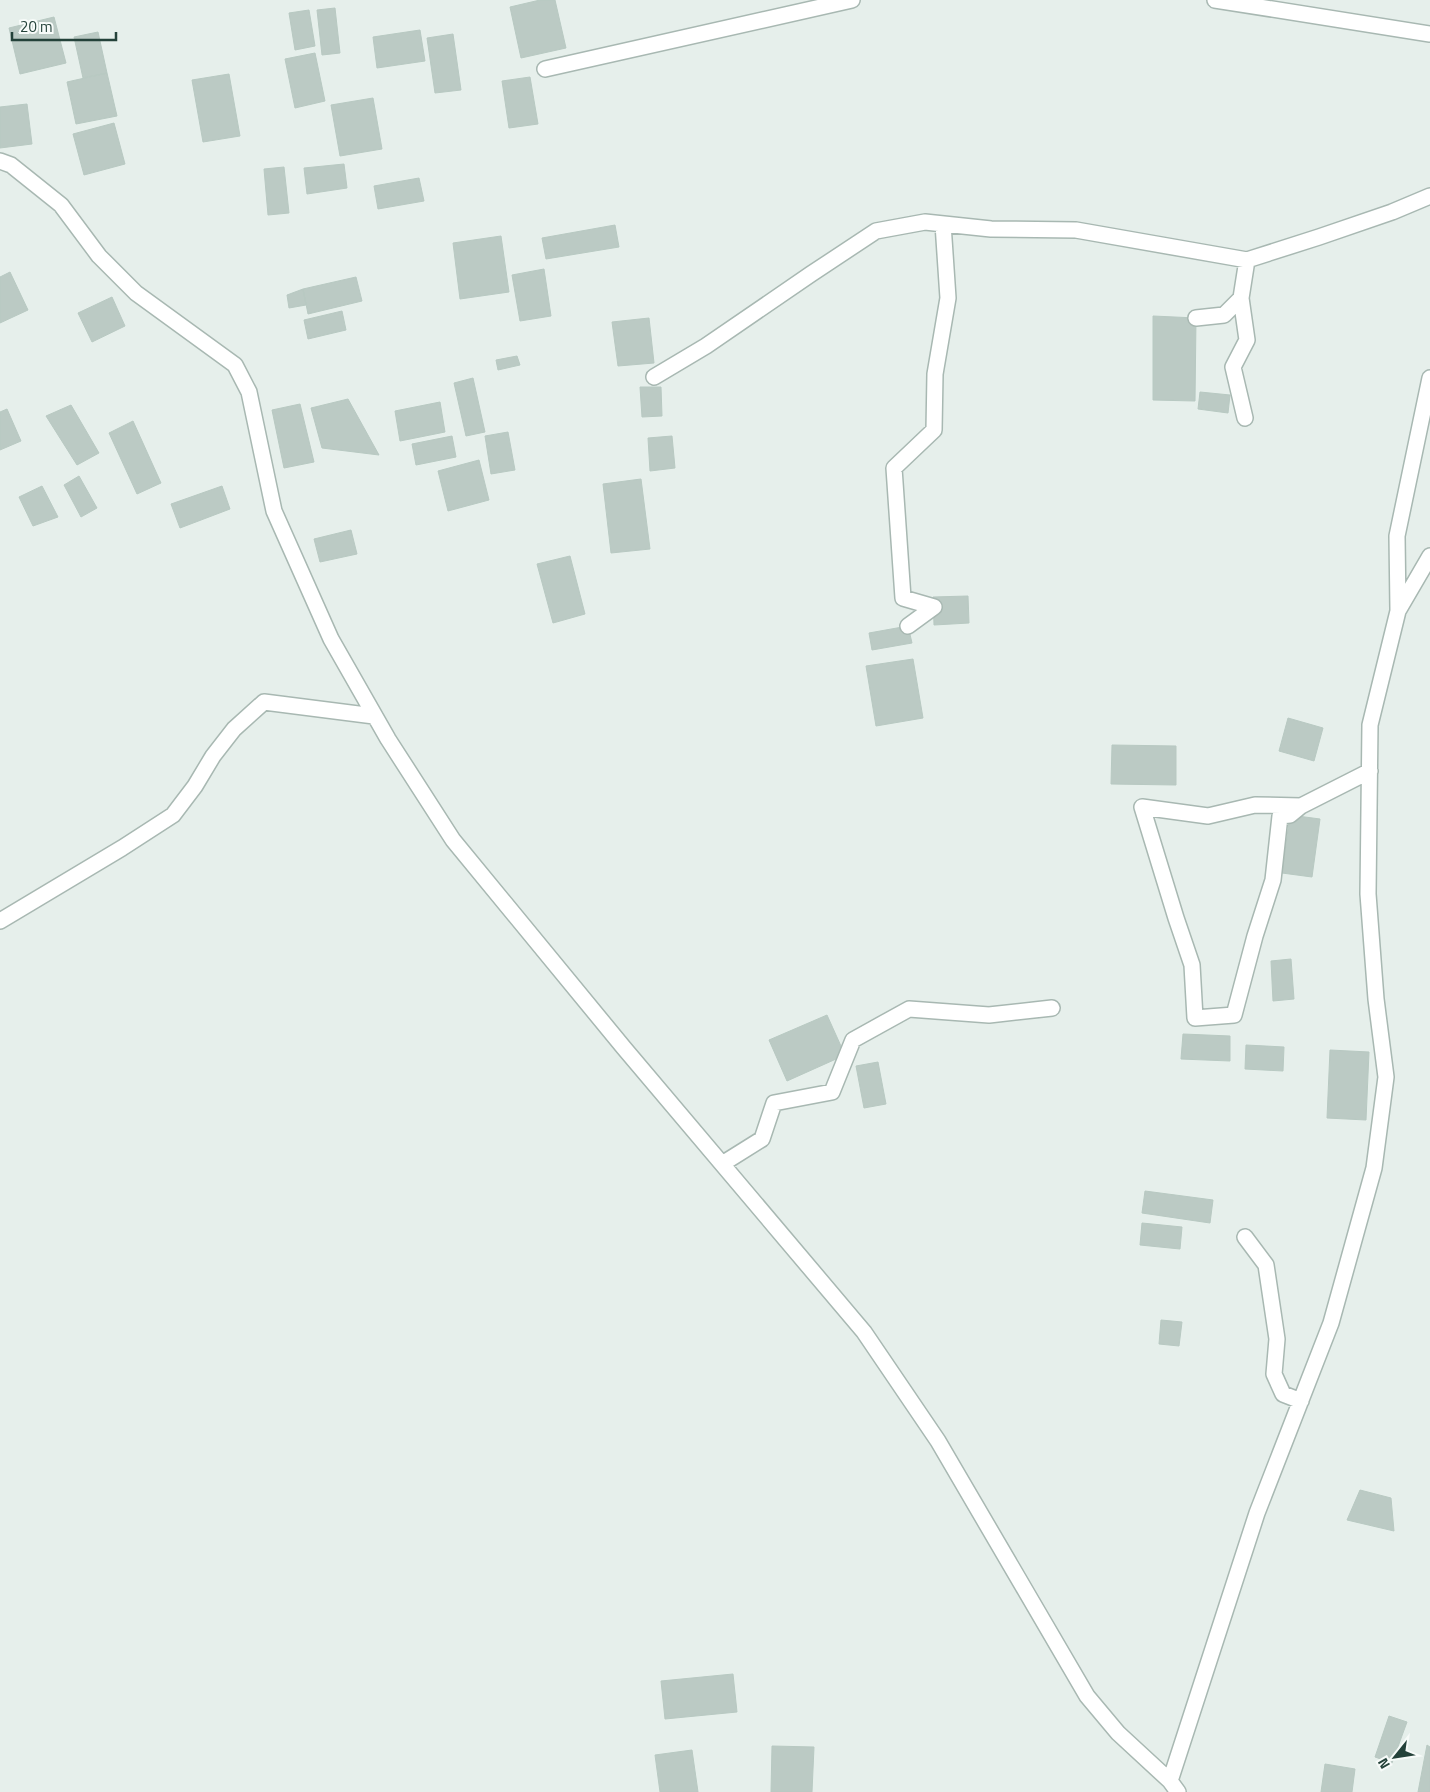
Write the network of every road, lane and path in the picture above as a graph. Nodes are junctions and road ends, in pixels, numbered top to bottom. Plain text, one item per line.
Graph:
1 (852, 0) edge
2 (1215, 0) edge
3 (1430, 34) edge
4 (545, 70) dead end
5 (0, 161) edge
6 (1430, 196) edge
7 (943, 224) junction
8 (1247, 260) junction
9 (1241, 298) junction
10 (1196, 318) dead end
11 (654, 377) dead end
12 (1430, 378) edge
13 (1245, 418) dead end
14 (1430, 556) edge
15 (1398, 611) junction
16 (908, 626) dead end
17 (374, 716) junction
18 (1370, 770) junction
19 (1301, 806) junction
20 (0, 921) edge
21 (1052, 1008) dead end
22 (722, 1164) junction
23 (1245, 1237) dead end
24 (1301, 1401) junction
25 (1174, 1787) edge

1 - 4 street
2 - 3 street
5 - 17 street
6 - 8 street
7 - 8 street
7 - 11 street
7 - 16 street
8 - 9 street
9 - 10 street
9 - 13 street
12 - 15 street
14 - 15 street
15 - 18 street
17 - 20 street
17 - 22 street
18 - 19 street
18 - 24 street
19 - 19 street
21 - 22 street
22 - 25 street
23 - 24 street
24 - 25 street

